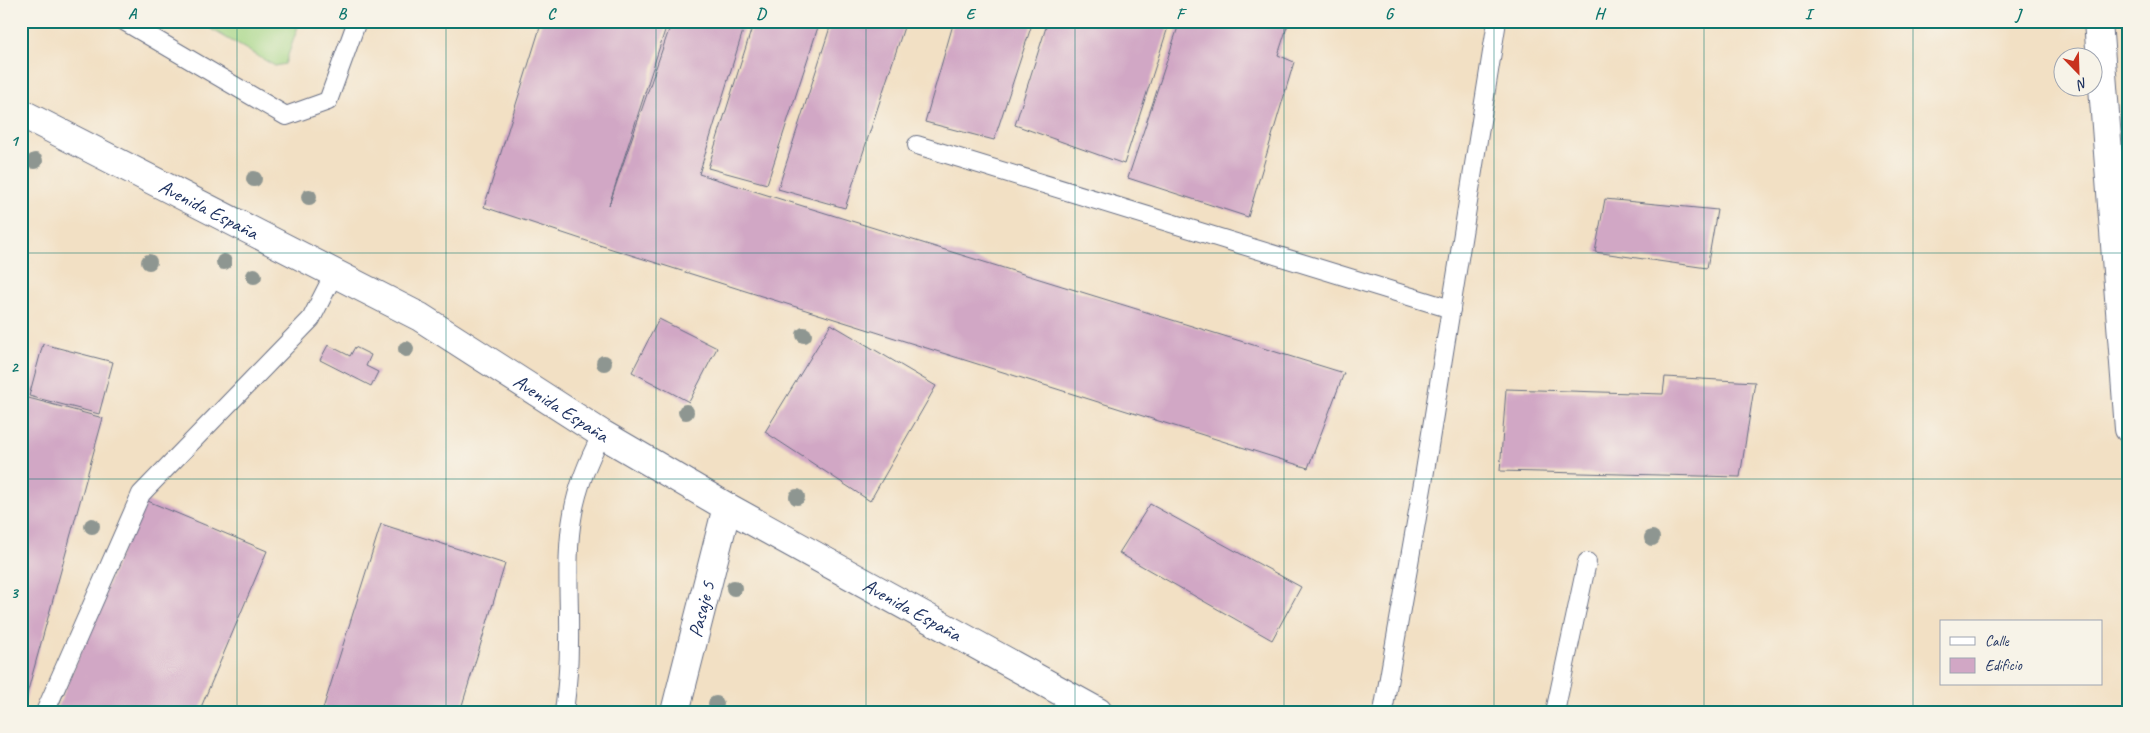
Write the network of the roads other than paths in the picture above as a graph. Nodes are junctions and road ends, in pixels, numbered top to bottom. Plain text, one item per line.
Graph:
1 (124, 21) edge
2 (357, 21) edge
3 (1497, 21) edge
4 (2098, 21) edge
5 (21, 114) edge
6 (917, 146) dead end
7 (334, 274) junction
8 (1451, 309) junction
9 (2129, 429) edge
10 (602, 434) junction
11 (726, 507) junction
12 (1587, 562) dead end
13 (45, 712) edge
14 (564, 712) edge
15 (675, 712) edge
16 (1098, 712) edge
17 (1383, 712) edge
18 (1555, 712) edge

1 - 2 lane
3 - 8 lane
4 - 9 main road
5 - 7 main road, Avenida España
6 - 8 lane
7 - 10 main road, Avenida España
7 - 13 lane
8 - 17 lane
10 - 11 main road, Avenida España
10 - 14 lane
11 - 15 main road, Pasaje 5
11 - 16 main road, Avenida España
12 - 18 lane

